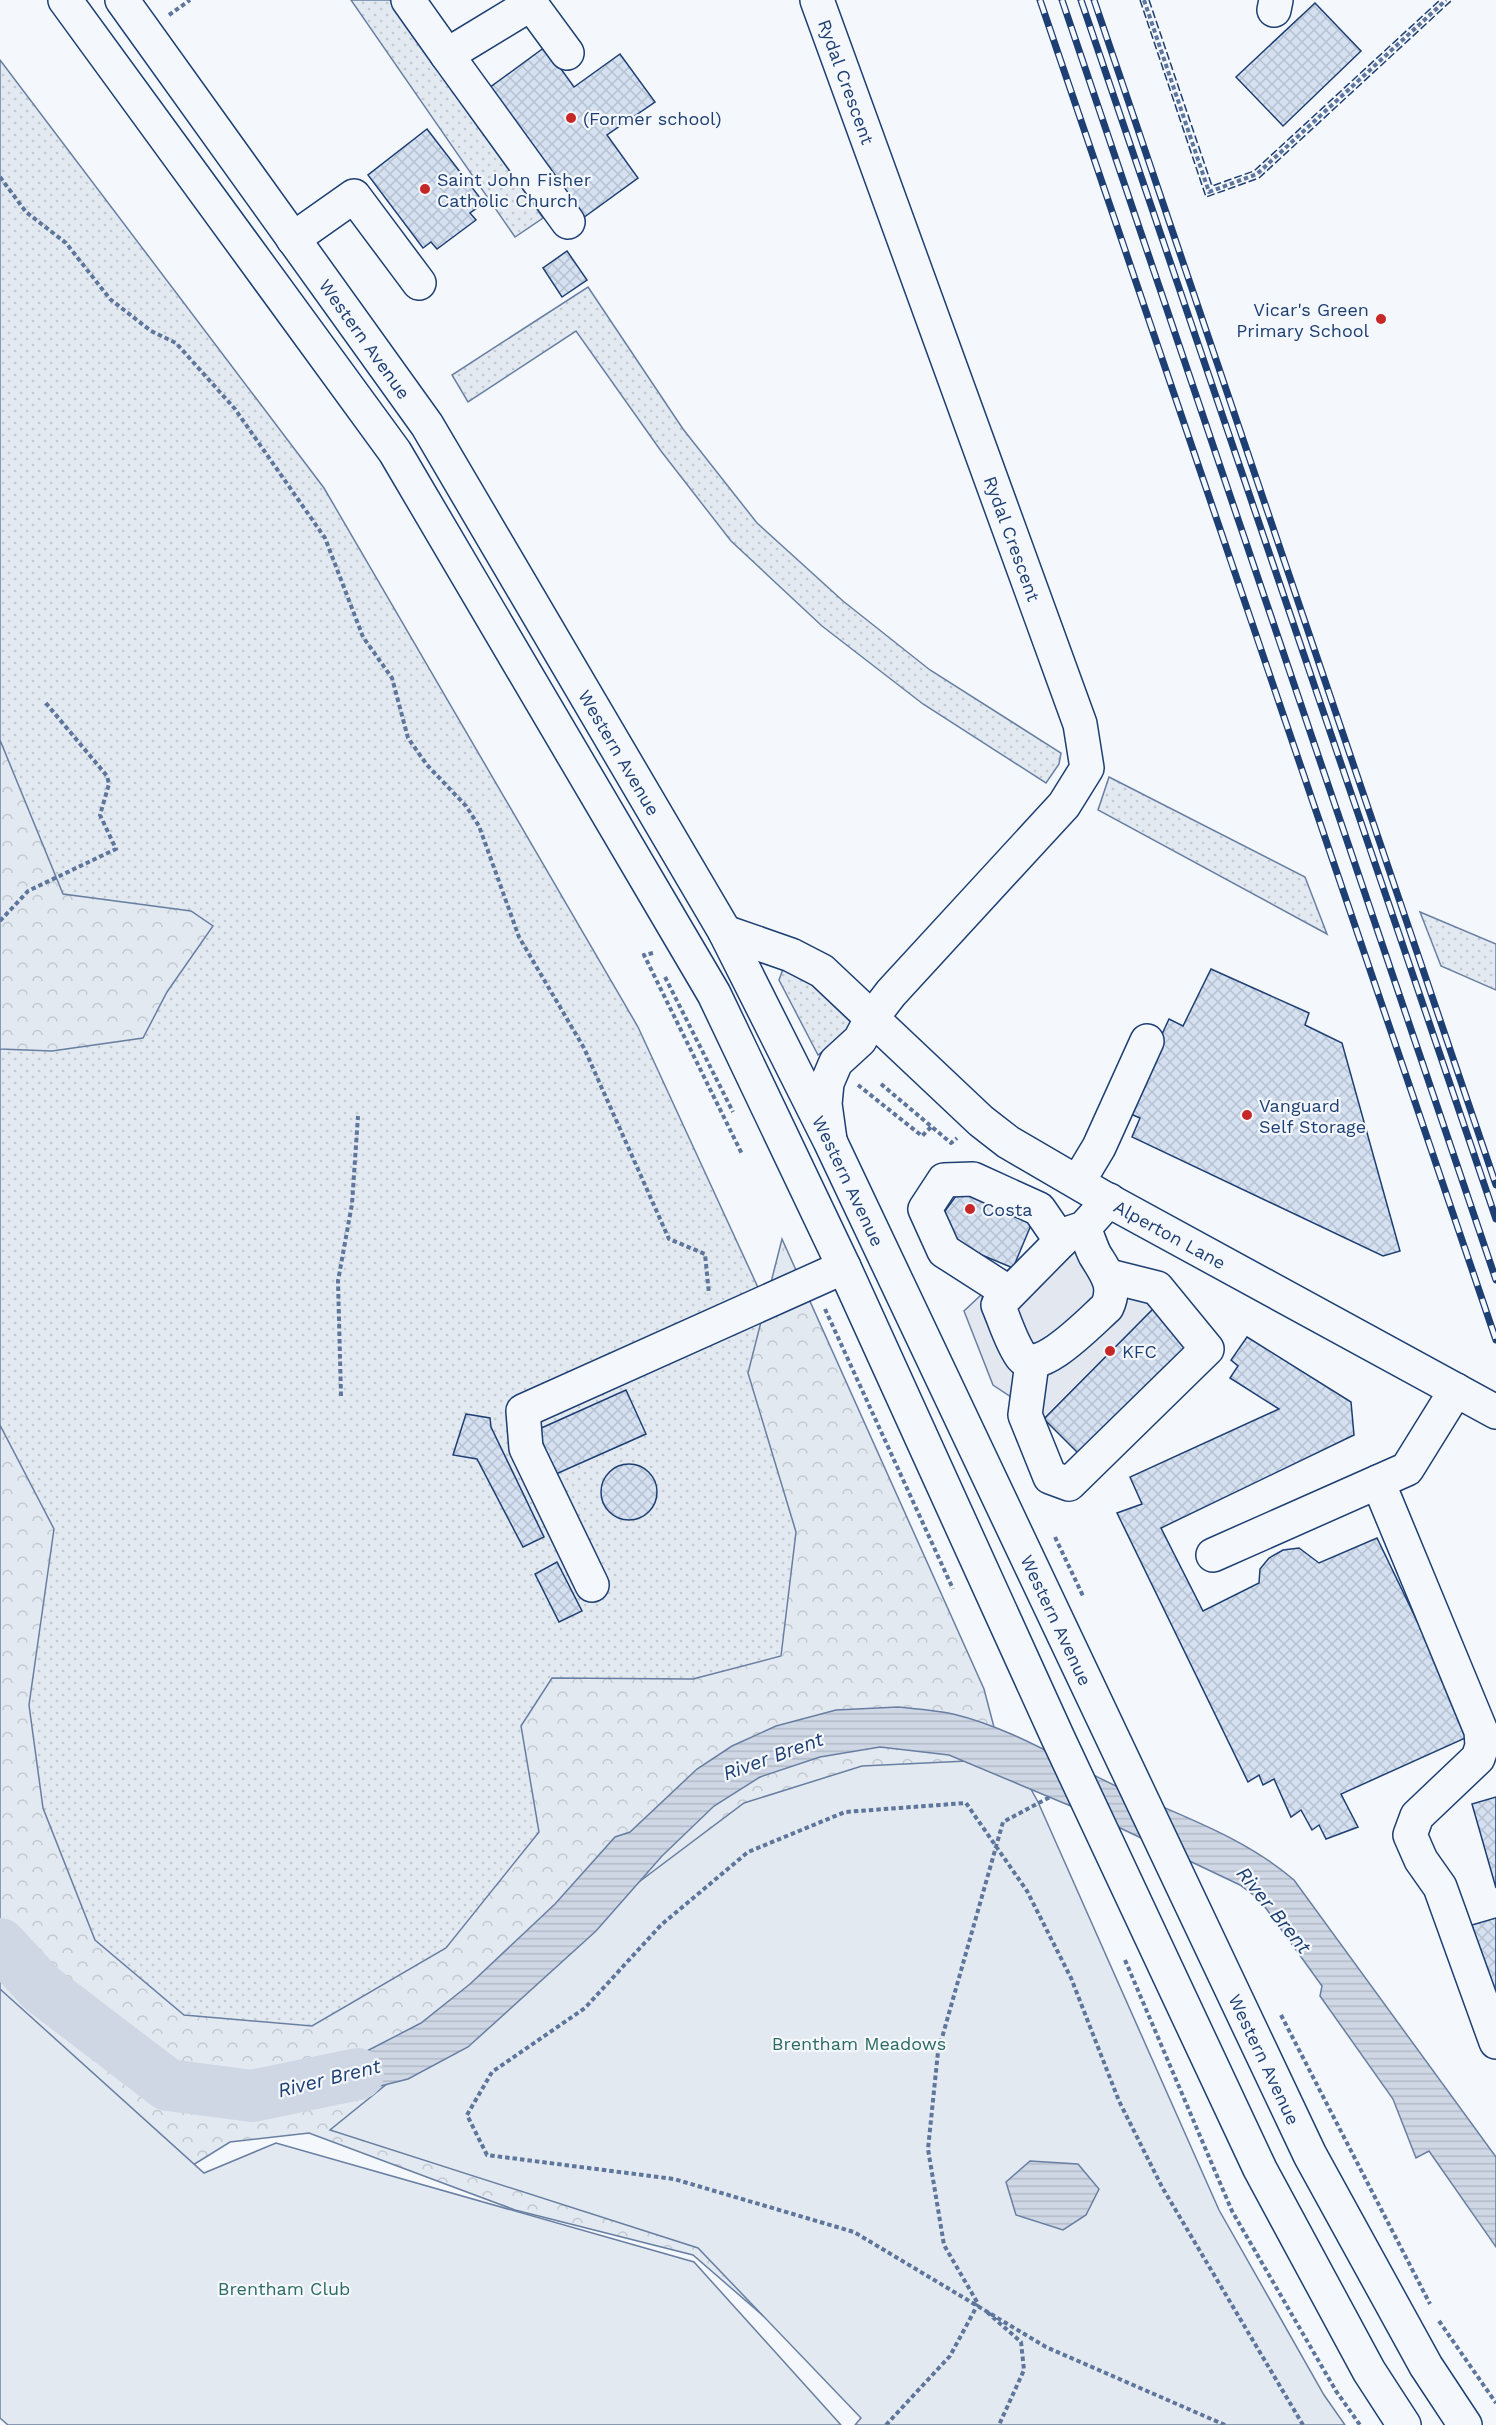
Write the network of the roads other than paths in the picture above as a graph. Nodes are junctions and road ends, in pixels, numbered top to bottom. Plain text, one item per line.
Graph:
1 (65, 0) edge
2 (122, 0) edge
3 (408, 0) edge
4 (817, 0) edge
5 (567, 53) dead end
6 (447, 55) junction
7 (568, 222) dead end
8 (293, 239) junction
9 (419, 283) dead end
10 (724, 932) junction
11 (871, 1019) junction
12 (1147, 1041) dead end
13 (830, 1141) junction
14 (1078, 1182) junction
15 (1109, 1200) junction
16 (1072, 1235) junction
17 (844, 1268) junction
18 (1109, 1276) junction
19 (1008, 1292) junction
20 (1032, 1363) junction
21 (1456, 1390) junction
22 (1496, 1412) edge
23 (1378, 1482) junction
24 (1213, 1555) dead end
25 (592, 1585) dead end
26 (1496, 2042) edge
27 (1404, 2425) edge
28 (1465, 2425) edge

1 - 17 main road
2 - 8 main road, Western Avenue
3 - 6 main road
4 - 11 main road, Rydal Crescent
5 - 6 main road
6 - 7 main road
8 - 9 main road
8 - 10 main road, Western Avenue
10 - 11 main road, Alperton Lane
10 - 13 main road, Western Avenue
11 - 13 main road, Rydal Crescent
11 - 14 main road, Alperton Lane
12 - 14 main road
13 - 28 main road, Western Avenue
14 - 15 main road, Alperton Lane
15 - 16 main road
15 - 21 main road, Alperton Lane
16 - 18 main road
16 - 19 main road
16 - 19 main road
17 - 25 main road
17 - 27 main road
18 - 20 main road
18 - 20 main road
19 - 20 main road
21 - 22 main road, Alperton Lane
21 - 23 main road
23 - 24 main road
23 - 26 main road

